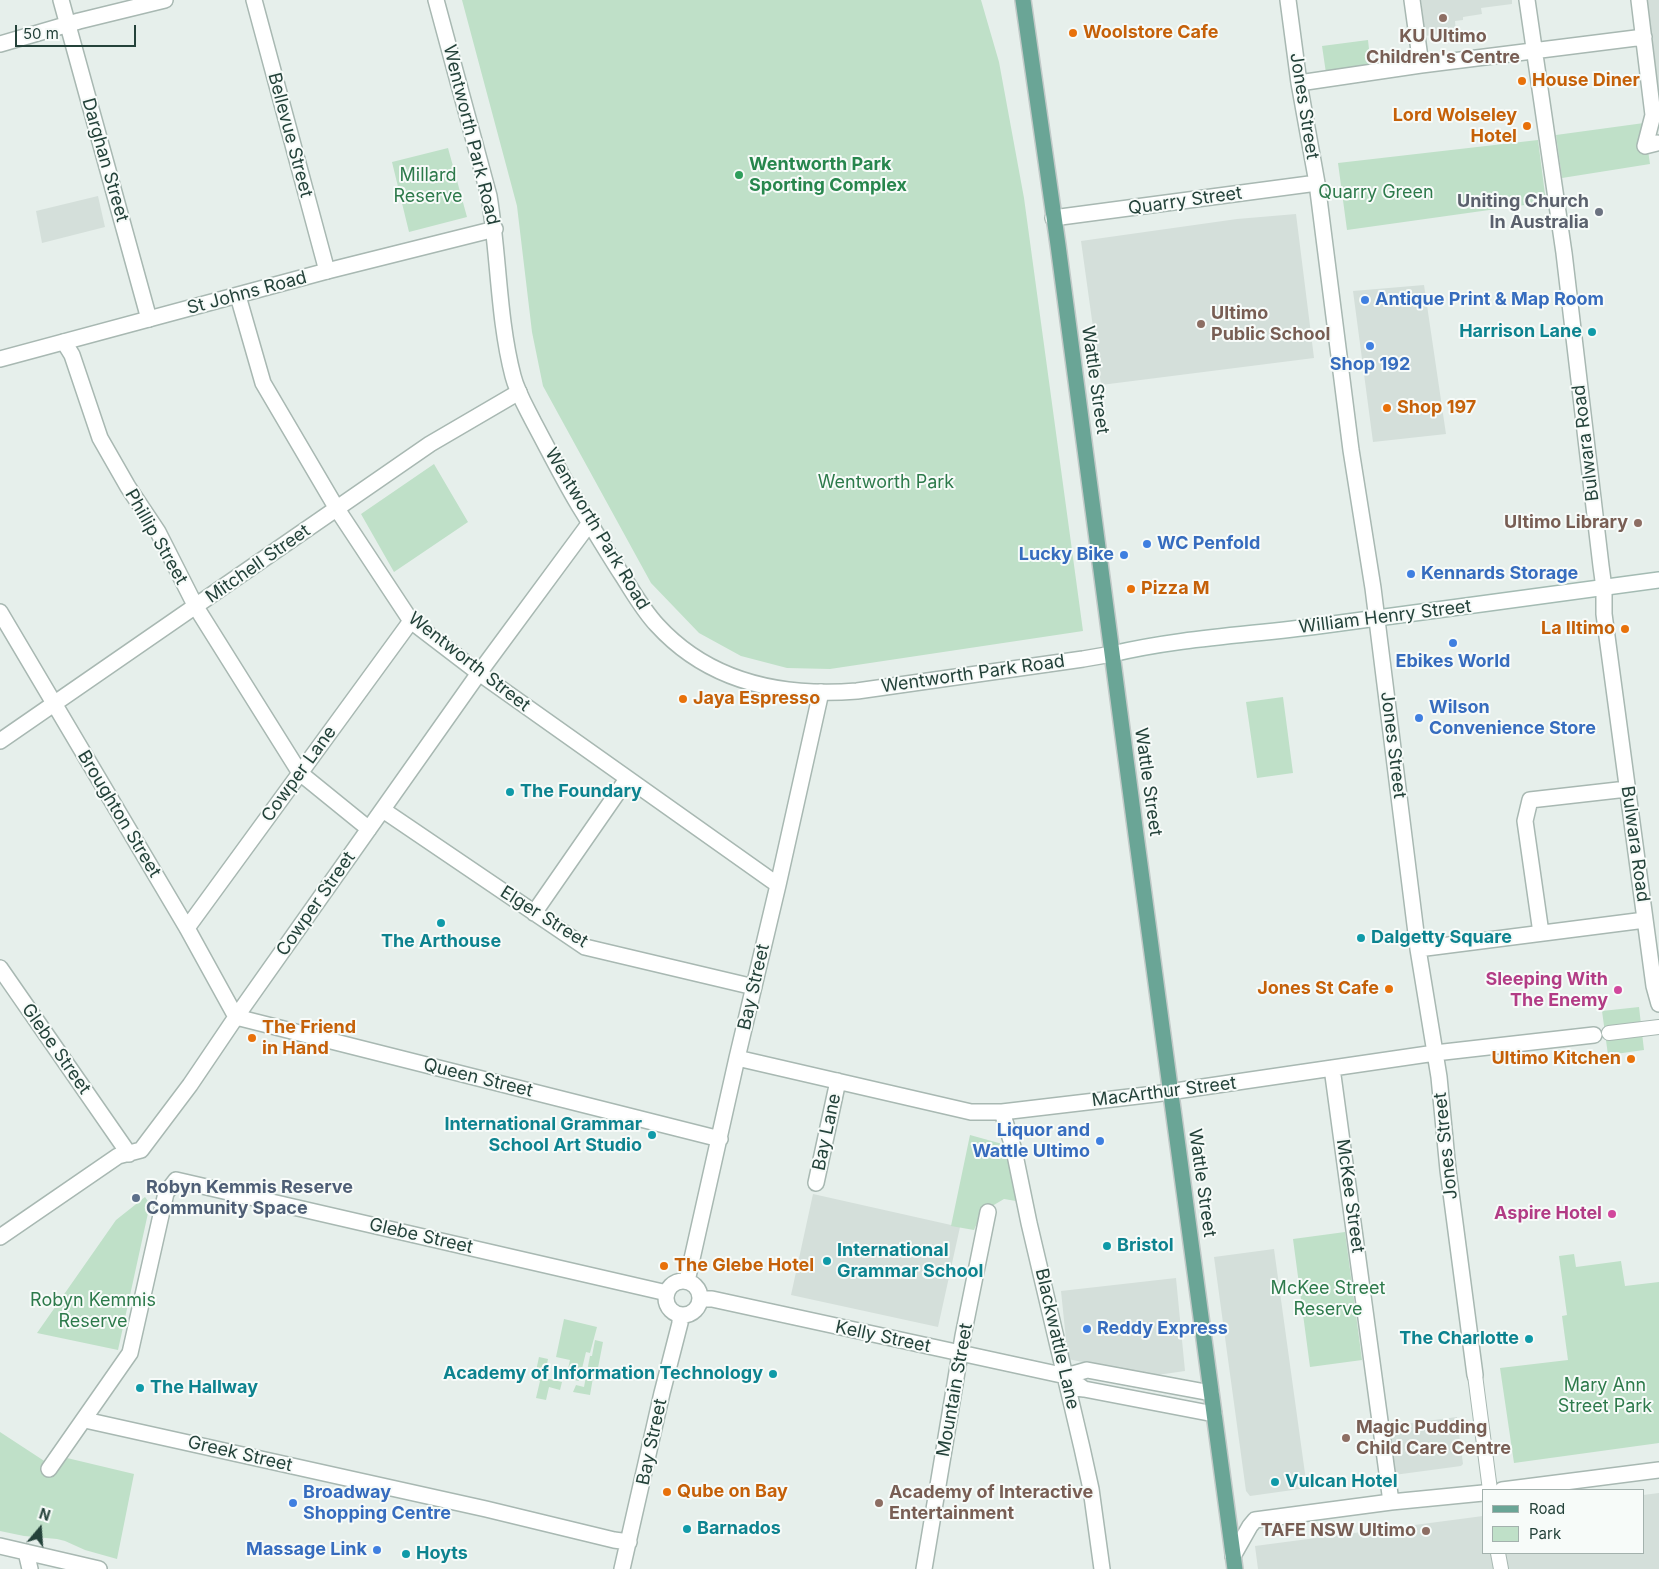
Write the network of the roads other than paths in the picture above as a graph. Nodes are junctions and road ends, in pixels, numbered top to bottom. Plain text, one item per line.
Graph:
1 (61, 0) edge
2 (165, 0) edge
3 (254, 0) edge
4 (436, 0) edge
5 (1022, 0) edge
6 (1288, 0) edge
7 (1412, 0) edge
8 (1527, 0) edge
9 (1639, 0) edge
10 (67, 25) junction
11 (1644, 37) junction
12 (0, 44) edge
13 (1535, 50) junction
14 (1421, 65) junction
15 (1299, 83) junction
16 (1654, 143) edge
17 (1317, 183) junction
18 (1053, 218) junction
19 (495, 229) junction
20 (327, 271) junction
21 (238, 296) junction
22 (149, 319) junction
23 (64, 342) junction
24 (0, 360) edge
25 (519, 392) junction
26 (337, 509) junction
27 (589, 524) junction
28 (1659, 580) edge
29 (1604, 588) junction
30 (196, 606) junction
31 (0, 612) edge
32 (1377, 618) junction
33 (411, 621) junction
34 (1112, 654) junction
35 (479, 673) junction
36 (821, 692) junction
37 (54, 704) junction
38 (0, 741) edge
39 (300, 774) junction
40 (627, 779) junction
41 (1627, 789) junction
42 (383, 810) junction
43 (370, 829) junction
44 (778, 885) junction
45 (534, 913) junction
46 (1645, 920) junction
47 (187, 928) junction
48 (1541, 933) junction
49 (1418, 950) junction
50 (0, 968) edge
51 (754, 986) junction
52 (1659, 1004) edge
53 (236, 1017) junction
54 (1659, 1027) edge
55 (1609, 1033) dead end
56 (1594, 1035) dead end
57 (1435, 1053) junction
58 (738, 1058) junction
59 (1332, 1068) junction
60 (838, 1080) junction
61 (1170, 1092) junction
62 (1002, 1112) junction
63 (720, 1138) junction
64 (129, 1154) junction
65 (816, 1183) dead end
66 (988, 1212) dead end
67 (0, 1237) edge
68 (688, 1281) junction
69 (667, 1293) junction
70 (700, 1299) junction
71 (680, 1315) junction
72 (960, 1354) junction
73 (1475, 1375) joint
74 (1067, 1382) junction
75 (1211, 1393) junction
76 (1214, 1414) junction
77 (85, 1420) junction
78 (49, 1470) dead end
79 (1659, 1470) edge
80 (1490, 1489) edge
81 (1510, 1489) edge
82 (1482, 1493) edge
83 (1392, 1502) junction
84 (629, 1542) junction
85 (0, 1546) edge
86 (26, 1552) junction
87 (1498, 1554) edge
88 (1234, 1562) edge
89 (30, 1569) edge
90 (99, 1569) edge
91 (622, 1569) edge
92 (924, 1569) edge
93 (1102, 1569) edge
94 (1501, 1569) edge

1 - 10 street, Darghan Street
2 - 10 street
3 - 20 street, Bellevue Street
4 - 19 street, Wentworth Park Road
5 - 18 main road, Wattle Street
6 - 15 street, Jones Street
7 - 14 street
8 - 13 street, Bulwara Road
9 - 11 street
10 - 12 street
10 - 22 street, Darghan Street
11 - 13 street
11 - 16 street
13 - 14 street
13 - 29 street, Bulwara Road
14 - 15 street
15 - 17 street, Jones Street
17 - 18 street, Quarry Street
17 - 32 street, Jones Street
18 - 34 main road, Wattle Street
19 - 20 street, St Johns Road
19 - 25 street, Wentworth Park Road
20 - 21 street, St Johns Road
21 - 22 street, St Johns Road
21 - 26 street, Wentworth Street
22 - 23 street, St Johns Road
23 - 24 street, St Johns Road
23 - 30 street, Phillip Street
25 - 26 street, Mitchell Street
25 - 27 street, Wentworth Park Road
26 - 30 street, Mitchell Street
26 - 33 street, Wentworth Street
27 - 35 street, Cowper Street
27 - 36 street, Wentworth Park Road
28 - 29 street, William Henry Street
29 - 32 street, William Henry Street
29 - 41 street, Bulwara Road
30 - 37 street, Mitchell Street
30 - 39 street, Phillip Street
31 - 37 street, Broughton Street
32 - 34 street, William Henry Street
32 - 49 street, Jones Street
33 - 35 street, Wentworth Street
33 - 39 street, Cowper Lane
34 - 36 street, Wentworth Park Road
34 - 61 main road, Wattle Street
35 - 40 street, Wentworth Street
35 - 42 street, Cowper Street
36 - 44 street, Bay Street
37 - 38 street, Mitchell Street
37 - 47 street, Broughton Street
39 - 43 street, Phillip Street
39 - 47 street, Cowper Lane
40 - 44 street, Wentworth Street
40 - 45 street
41 - 46 street, Bulwara Road
41 - 48 street
42 - 43 street, Cowper Street
42 - 45 street, Elger Street
43 - 53 street, Cowper Street
44 - 51 street, Bay Street
45 - 51 street, Elger Street
46 - 48 street
46 - 52 street, Bulwara Road
47 - 53 street, Broughton Street
48 - 49 street
49 - 57 street, Jones Street
50 - 64 street, Glebe Street
51 - 58 street, Bay Street
53 - 63 street, Queen Street
53 - 64 street, Cowper Street
54 - 55 street
56 - 57 street, MacArthur Street
57 - 59 street, MacArthur Street
57 - 73 street, Jones Street
58 - 60 street, MacArthur Street
58 - 63 street, Bay Street
59 - 61 street, MacArthur Street
59 - 83 street, McKee Street
60 - 62 street, MacArthur Street
60 - 65 street, Bay Lane
61 - 62 street, MacArthur Street
61 - 75 main road, Wattle Street
62 - 74 street, Blackwattle Lane
63 - 68 street, Bay Street
64 - 67 street, Cowper Street
66 - 72 street, Mountain Street
68 - 69 street
68 - 70 street
69 - 71 street
69 - 77 street, Glebe Street
70 - 71 street
70 - 72 street, Kelly Street
71 - 84 street, Bay Street
72 - 74 street, Kelly Street
72 - 92 street, Mountain Street
73 - 80 street, Jones Street
74 - 75 street, Kelly Street
74 - 76 street, Kelly Street
74 - 93 street, Blackwattle Lane
75 - 76 main road, Wattle Street
76 - 88 main road, Wattle Street
77 - 78 street
77 - 84 street, Greek Street
79 - 81 street
82 - 83 street
83 - 88 street
84 - 91 street, Bay Street
85 - 86 street
86 - 89 street
86 - 90 street
87 - 94 street

